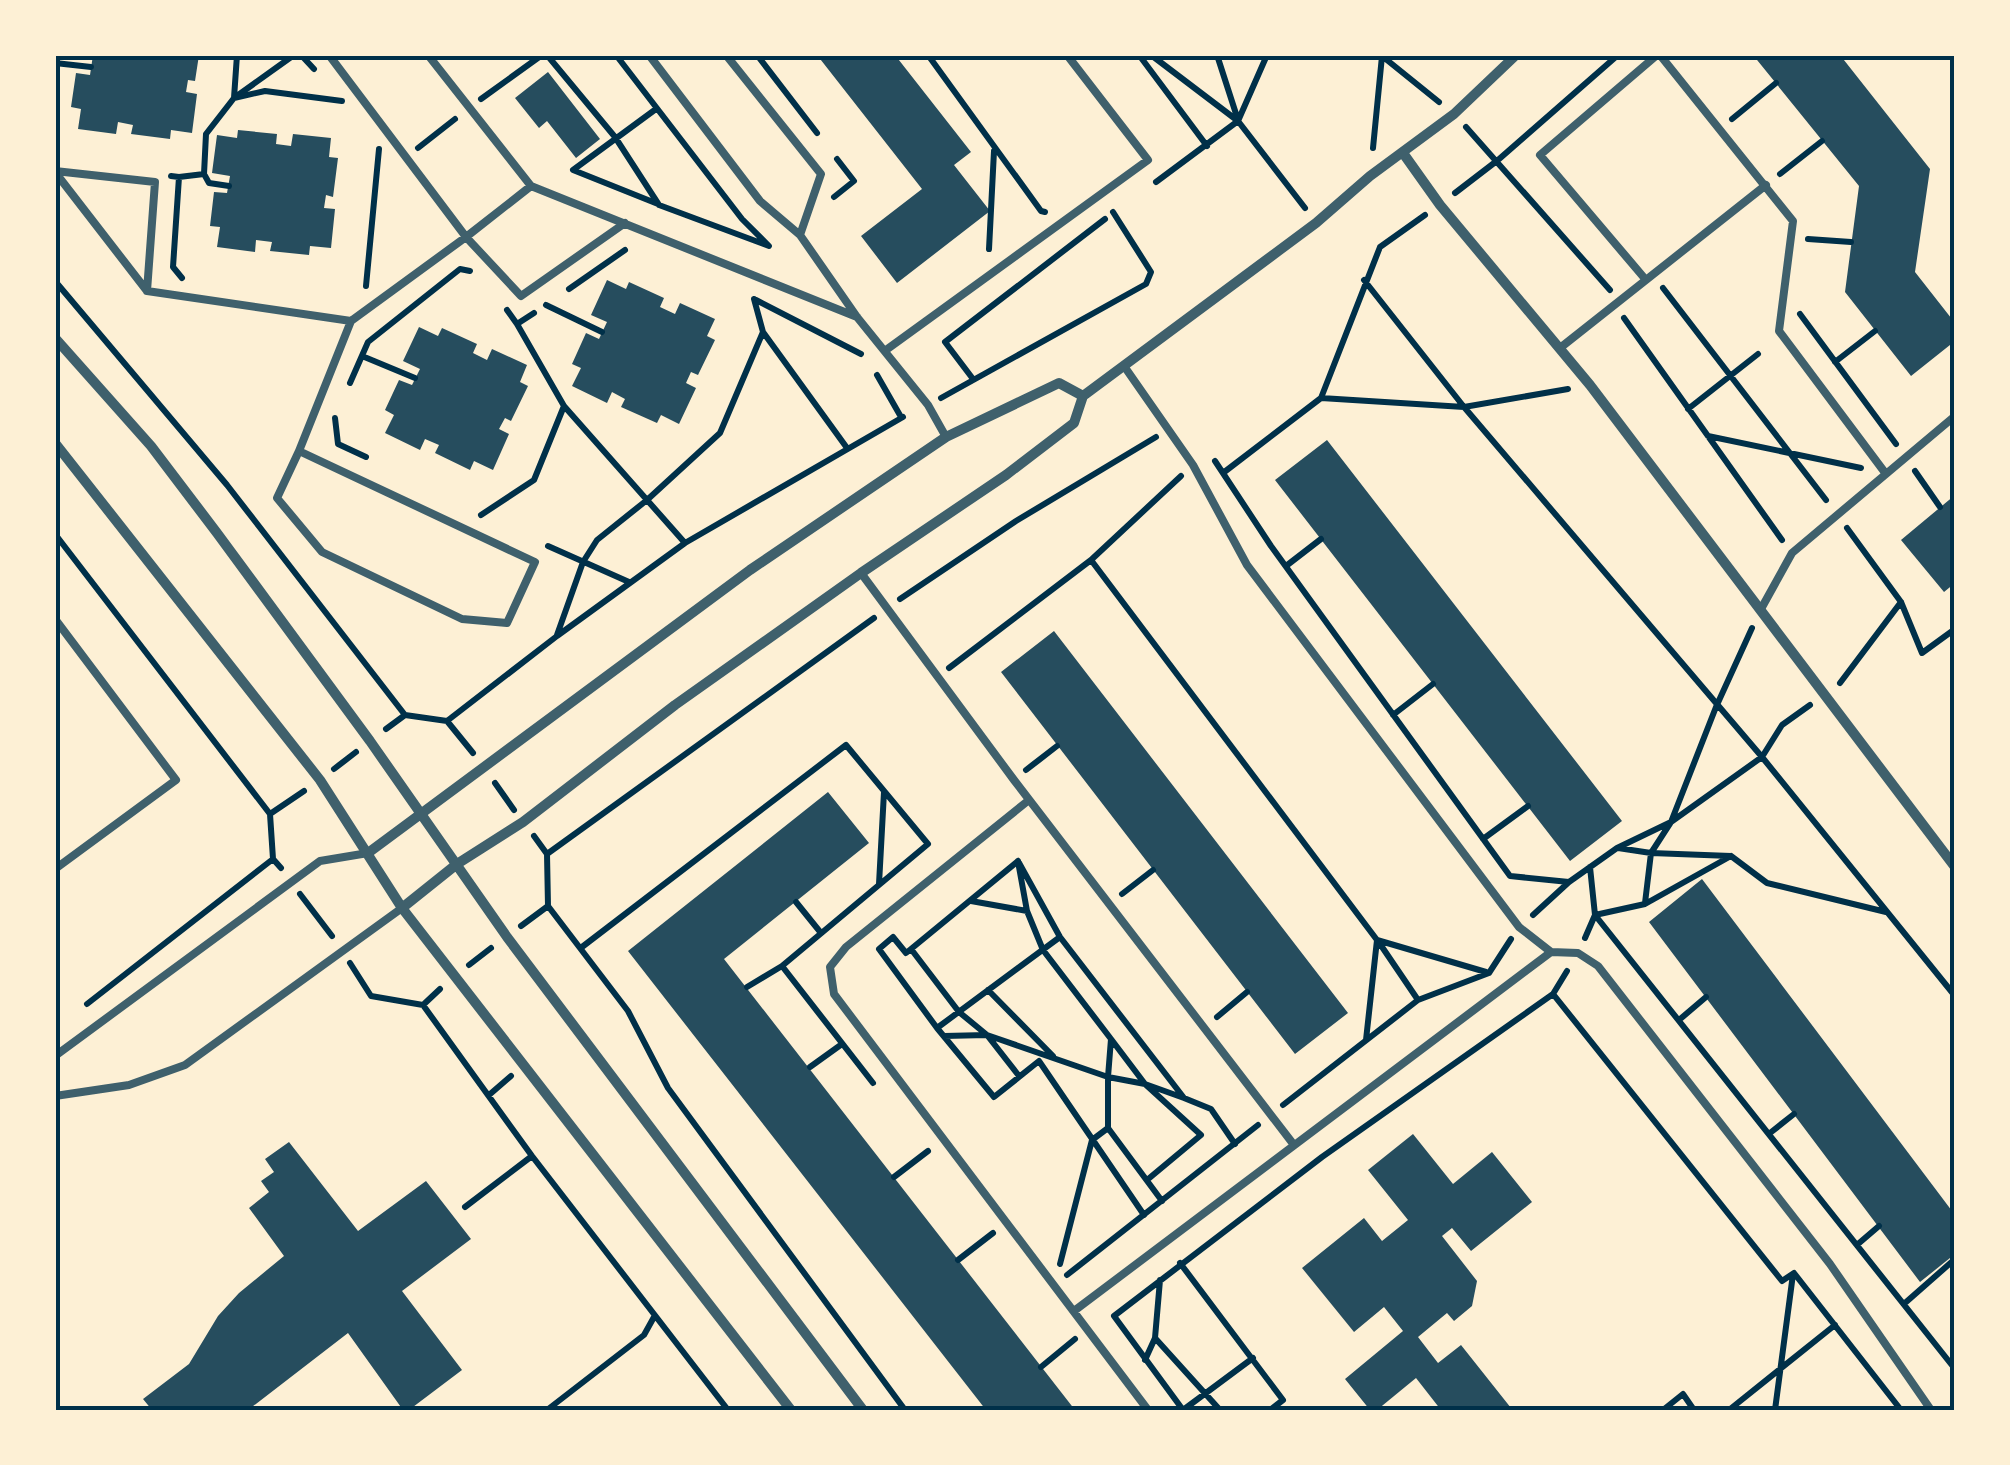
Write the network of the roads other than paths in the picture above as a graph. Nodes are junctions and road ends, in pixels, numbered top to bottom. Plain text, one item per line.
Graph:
1 (329, 55) edge
2 (428, 55) edge
3 (649, 55) edge
4 (726, 55) edge
5 (1067, 55) edge
6 (1516, 55) edge
7 (1658, 55) edge
8 (1403, 153) junction
9 (55, 172) edge
10 (1766, 185) junction
11 (531, 186) junction
12 (624, 223) junction
13 (800, 235) junction
14 (466, 237) junction
15 (1646, 280) junction
16 (147, 291) junction
17 (858, 316) junction
18 (351, 321) junction
19 (55, 338) edge
20 (1560, 348) junction
21 (886, 350) junction
22 (1124, 366) junction
23 (1083, 396) junction
24 (1955, 416) edge
25 (946, 437) junction
26 (55, 443) edge
27 (300, 451) junction
28 (1886, 474) junction
29 (860, 573) junction
30 (1761, 609) junction
31 (55, 619) edge
32 (1029, 800) junction
33 (420, 814) junction
34 (368, 853) junction
35 (457, 864) junction
36 (1955, 867) edge
37 (55, 869) edge
38 (402, 908) junction
39 (1551, 952) junction
40 (55, 1056) edge
41 (55, 1096) edge
42 (1294, 1145) junction
43 (1074, 1311) junction
44 (791, 1410) edge
45 (862, 1410) edge
46 (1148, 1410) edge
47 (1930, 1410) edge

1 - 14 lane
2 - 11 lane
3 - 13 lane
4 - 13 lane
5 - 21 lane
6 - 8 street
7 - 10 lane
7 - 15 lane
8 - 20 street
8 - 22 street
9 - 16 lane
9 - 16 lane
10 - 15 lane
10 - 28 lane
11 - 12 lane
11 - 14 lane
12 - 14 lane
12 - 17 lane
13 - 17 lane
14 - 18 lane
15 - 20 lane
16 - 18 lane
17 - 21 lane
18 - 27 lane
19 - 33 street
20 - 30 street
21 - 25 lane
22 - 23 street
22 - 39 lane
23 - 25 street
23 - 29 street
24 - 28 lane
25 - 33 street
26 - 34 street
27 - 27 lane
28 - 30 lane
29 - 32 lane
29 - 35 street
30 - 36 street
31 - 37 lane
32 - 42 lane
32 - 43 lane
33 - 34 street
33 - 35 street
34 - 38 street
34 - 40 lane
35 - 38 street
35 - 45 street
38 - 41 lane
38 - 44 street
39 - 42 lane
39 - 47 lane
42 - 43 lane
43 - 46 lane

